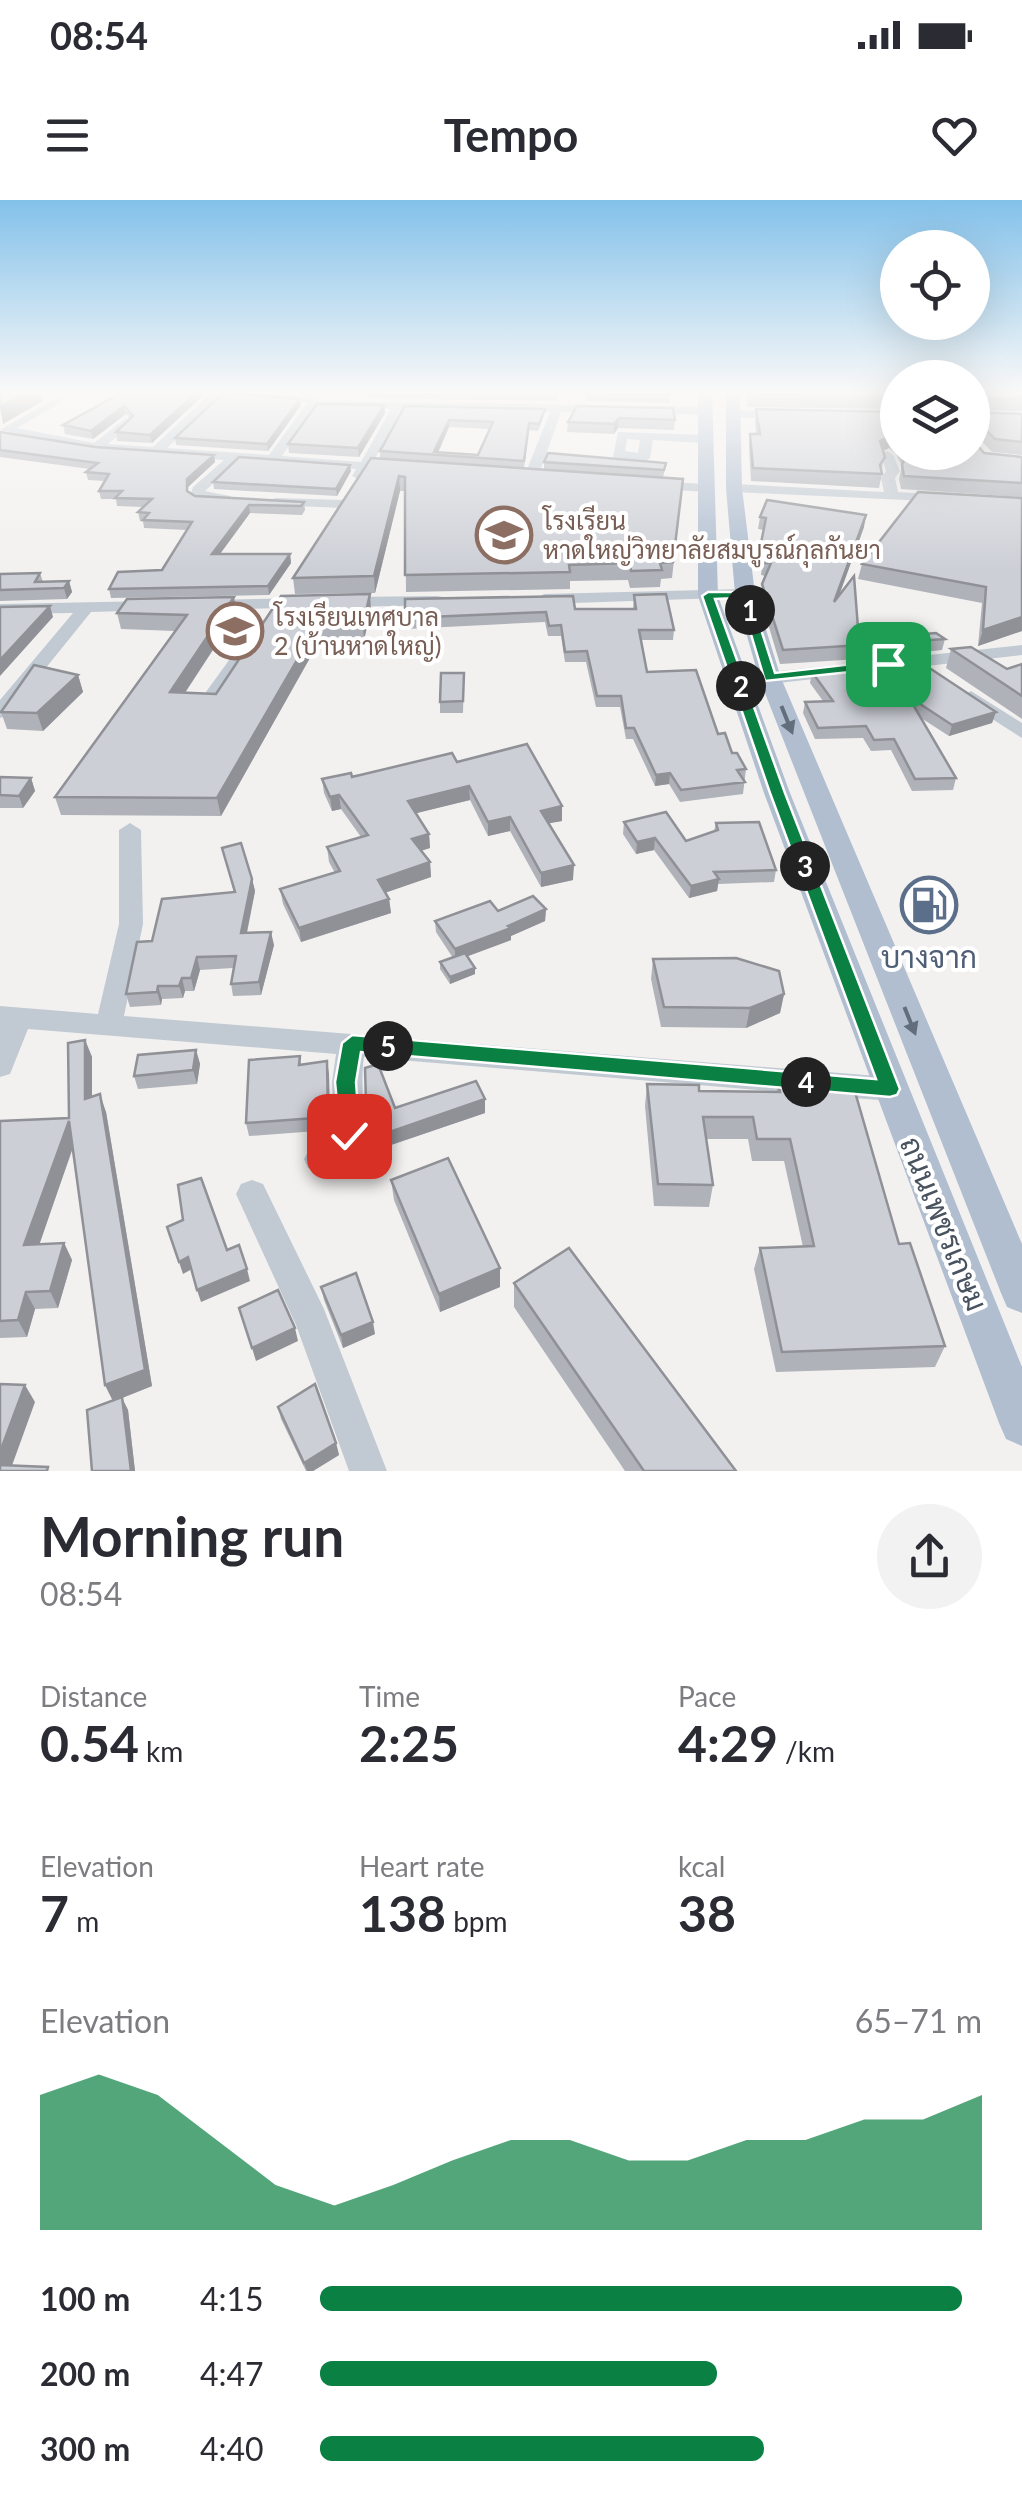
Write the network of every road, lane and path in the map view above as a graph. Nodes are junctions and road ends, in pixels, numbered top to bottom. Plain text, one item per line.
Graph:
1 (174, 451) edge
2 (279, 451) edge
3 (373, 451) edge
4 (541, 451) edge
5 (704, 451) edge
6 (734, 451) edge
7 (236, 456) junction
8 (274, 458) junction
9 (365, 466) junction
10 (420, 470) edge
11 (893, 470) edge
12 (513, 476) edge
13 (531, 477) junction
14 (550, 478) edge
15 (628, 483) edge
16 (706, 488) junction
17 (734, 488) junction
18 (892, 496) junction
19 (241, 500) edge
20 (958, 500) edge
21 (260, 501) edge
22 (344, 504) junction
23 (333, 520) edge
24 (745, 594) junction
25 (284, 595) junction
26 (708, 596) junction
27 (532, 599) edge
28 (453, 600) edge
29 (182, 605) edge
30 (163, 606) edge
31 (86, 608) junction
32 (0, 610) edge
33 (268, 619) edge
34 (256, 636) edge
35 (1022, 650) edge
36 (918, 662) junction
37 (770, 678) junction
38 (210, 700) edge
39 (0, 712) edge
40 (1022, 732) edge
41 (130, 830) dead end
42 (9, 1017) edge
43 (109, 1024) junction
44 (352, 1043) junction
45 (0, 1066) edge
46 (890, 1089) junction
47 (318, 1158) dead end
48 (252, 1194) dead end
49 (1022, 1294) edge
50 (1022, 1423) edge
51 (368, 1471) edge

1 - 7 street
2 - 8 street
3 - 9 street
4 - 13 street
5 - 16 main road, ถนนเพชรเกษม
6 - 17 main road, ถนนเพชรเกษม
7 - 8 street
7 - 19 street
8 - 9 street
9 - 10 street
9 - 22 street
11 - 18 street
12 - 13 street
13 - 14 street
15 - 16 street
16 - 26 main road, ถนนเพชรเกษม
17 - 18 street
17 - 24 main road, ถนนเพชรเกษม
18 - 20 street
21 - 22 street
22 - 23 street
24 - 26 street
24 - 37 main road, ถนนเพชรเกษม
25 - 28 street
25 - 29 street
25 - 33 street
26 - 27 street
26 - 46 main road, ถนนเพชรเกษม
30 - 31 street
31 - 32 street
31 - 39 street
34 - 38 street
35 - 36 street
36 - 37 street
36 - 40 street
37 -> 49 main road, ถนนเพชรเกษม
41 - 43 street
42 - 43 street
42 - 45 street
43 - 44 street
44 - 46 street
44 - 47 street
46 - 50 main road, ถนนเพชรเกษม
48 - 51 street

